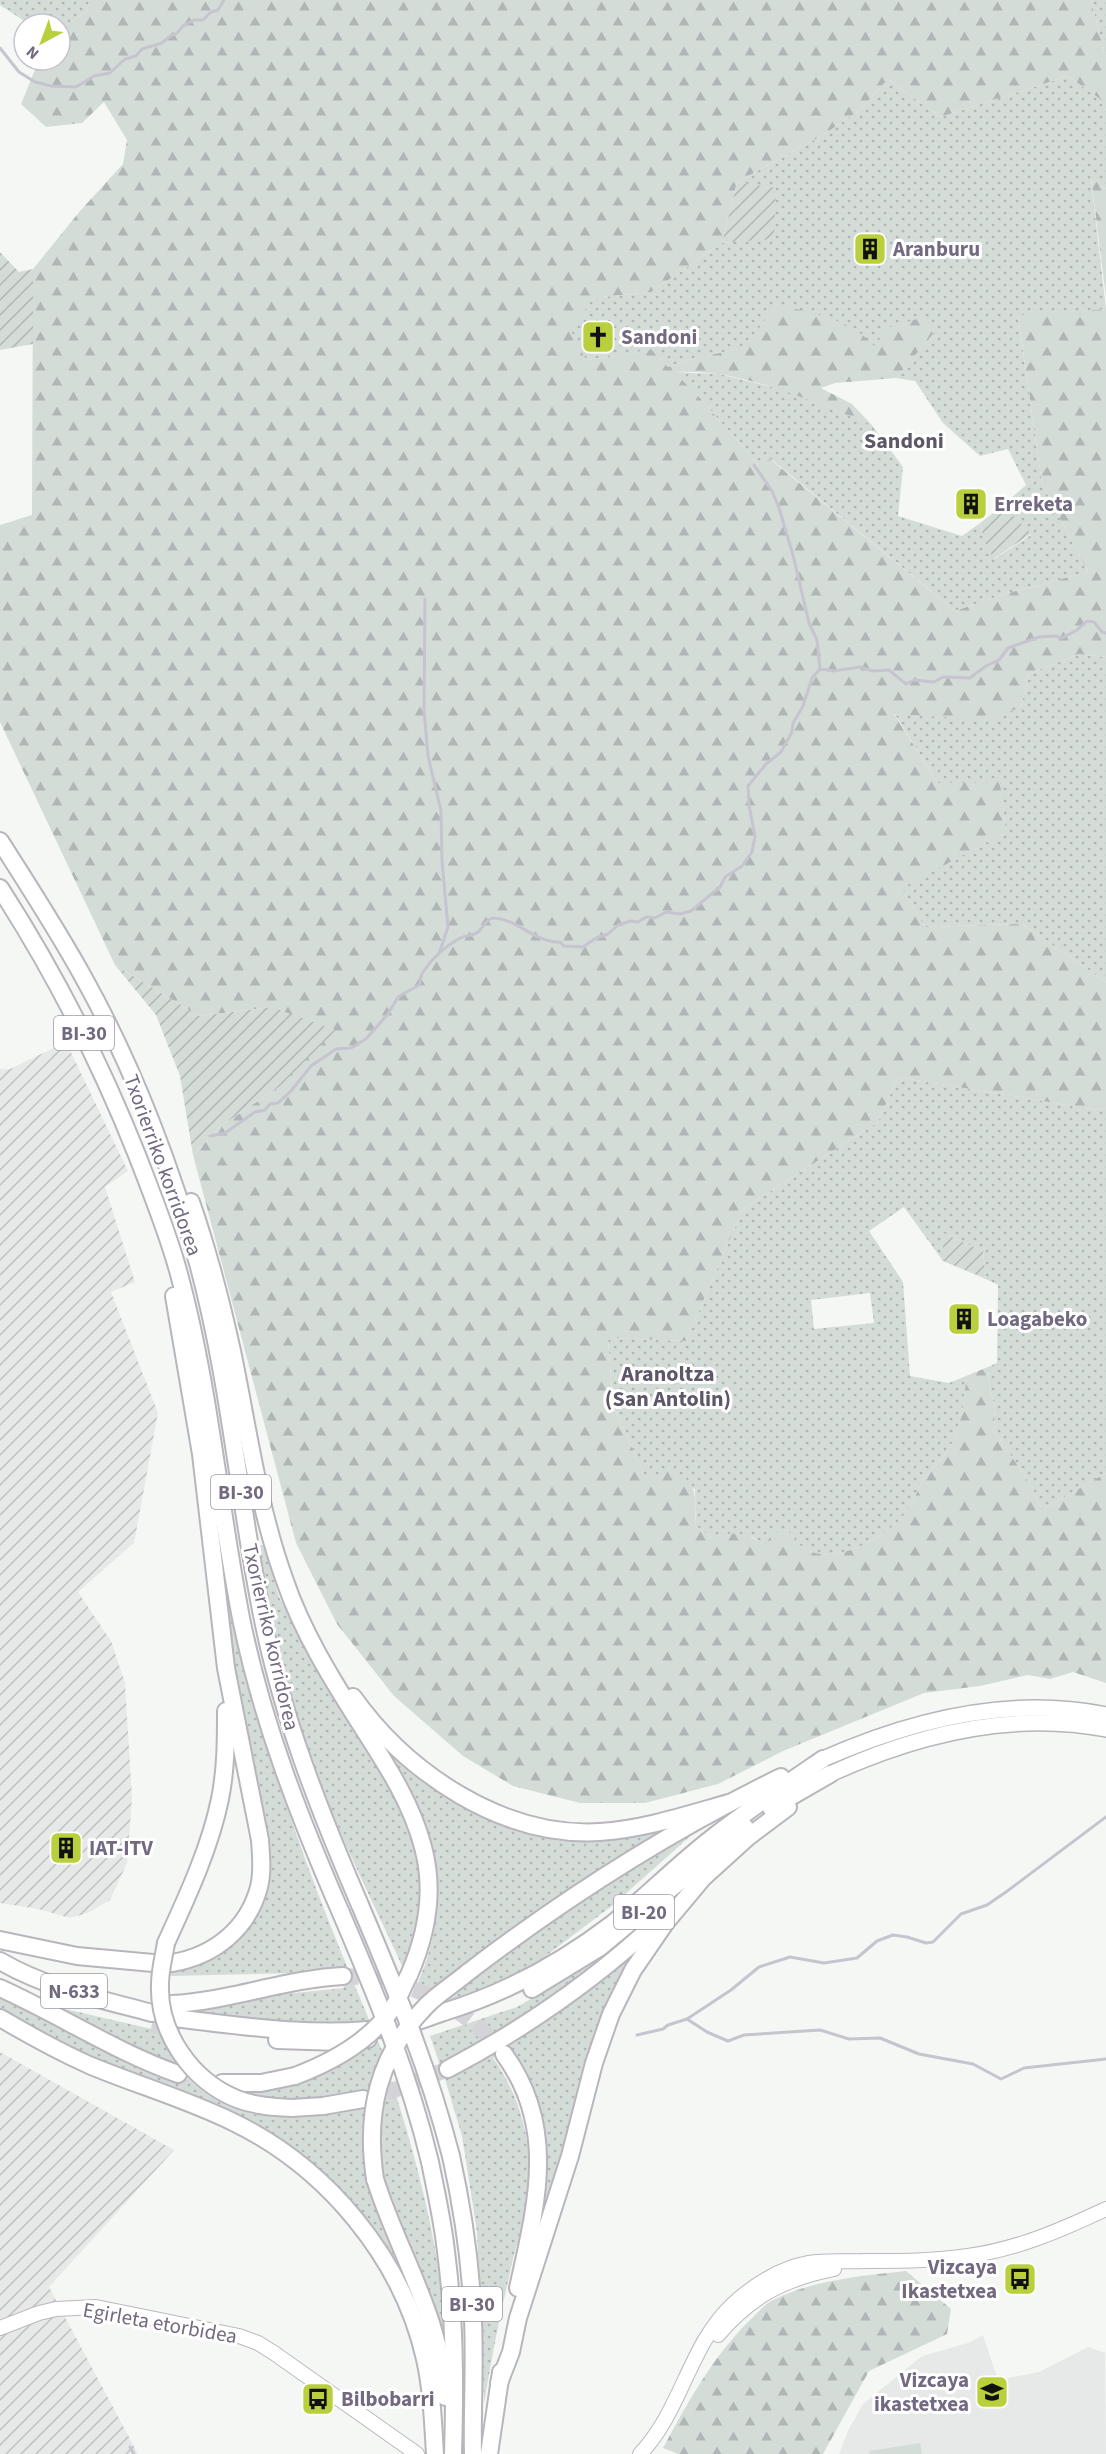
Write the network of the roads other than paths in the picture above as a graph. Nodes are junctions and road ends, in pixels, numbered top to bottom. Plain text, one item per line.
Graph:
1 (0, 841) edge
2 (0, 888) edge
3 (132, 1077) junction
4 (150, 1187) junction
5 (306, 1630) junction
6 (226, 1668) junction
7 (1106, 1715) edge
8 (1106, 1729) edge
9 (826, 1767) junction
10 (729, 1803) junction
11 (702, 1879) junction
12 (0, 1940) edge
13 (0, 1960) edge
14 (153, 1963) dead end
15 (172, 1963) dead end
16 (0, 1976) edge
17 (343, 1976) tunnel mouth
18 (0, 1988) edge
19 (0, 2018) edge
20 (504, 2054) tunnel mouth
21 (448, 2069) tunnel mouth
22 (178, 2074) dead end
23 (222, 2083) dead end
24 (363, 2099) tunnel mouth
25 (1106, 2209) edge
26 (0, 2328) edge
27 (499, 2383) junction
28 (417, 2454) edge
29 (435, 2454) edge
30 (446, 2454) edge
31 (453, 2454) edge
32 (473, 2454) edge
33 (489, 2454) edge
34 (640, 2454) edge

1 - 3 highway, Txorierriko korridorea / BI-30
2 - 4 highway, Txorierriko korridorea / BI-30
3 - 5 highway
3 - 32 highway, Txorierriko korridorea / BI-30, bridge
4 - 6 highway
4 - 31 highway, Txorierriko korridorea / BI-30, bridge
5 - 10 highway
5 - 23 highway, bridge
6 - 15 highway
6 - 24 highway, bridge
7 - 9 main road, BI-20
8 - 9 main road, BI-20
9 - 10 highway
9 - 11 highway
9 - 17 highway, BI-20
10 - 30 highway, bridge
11 - 21 highway
11 - 27 highway
12 - 14 highway
13 - 16 highway, N-633
18 - 22 highway
19 - 29 highway
20 - 27 highway
25 - 34 street
26 - 28 street, Egirleta etorbidea
27 - 33 highway

